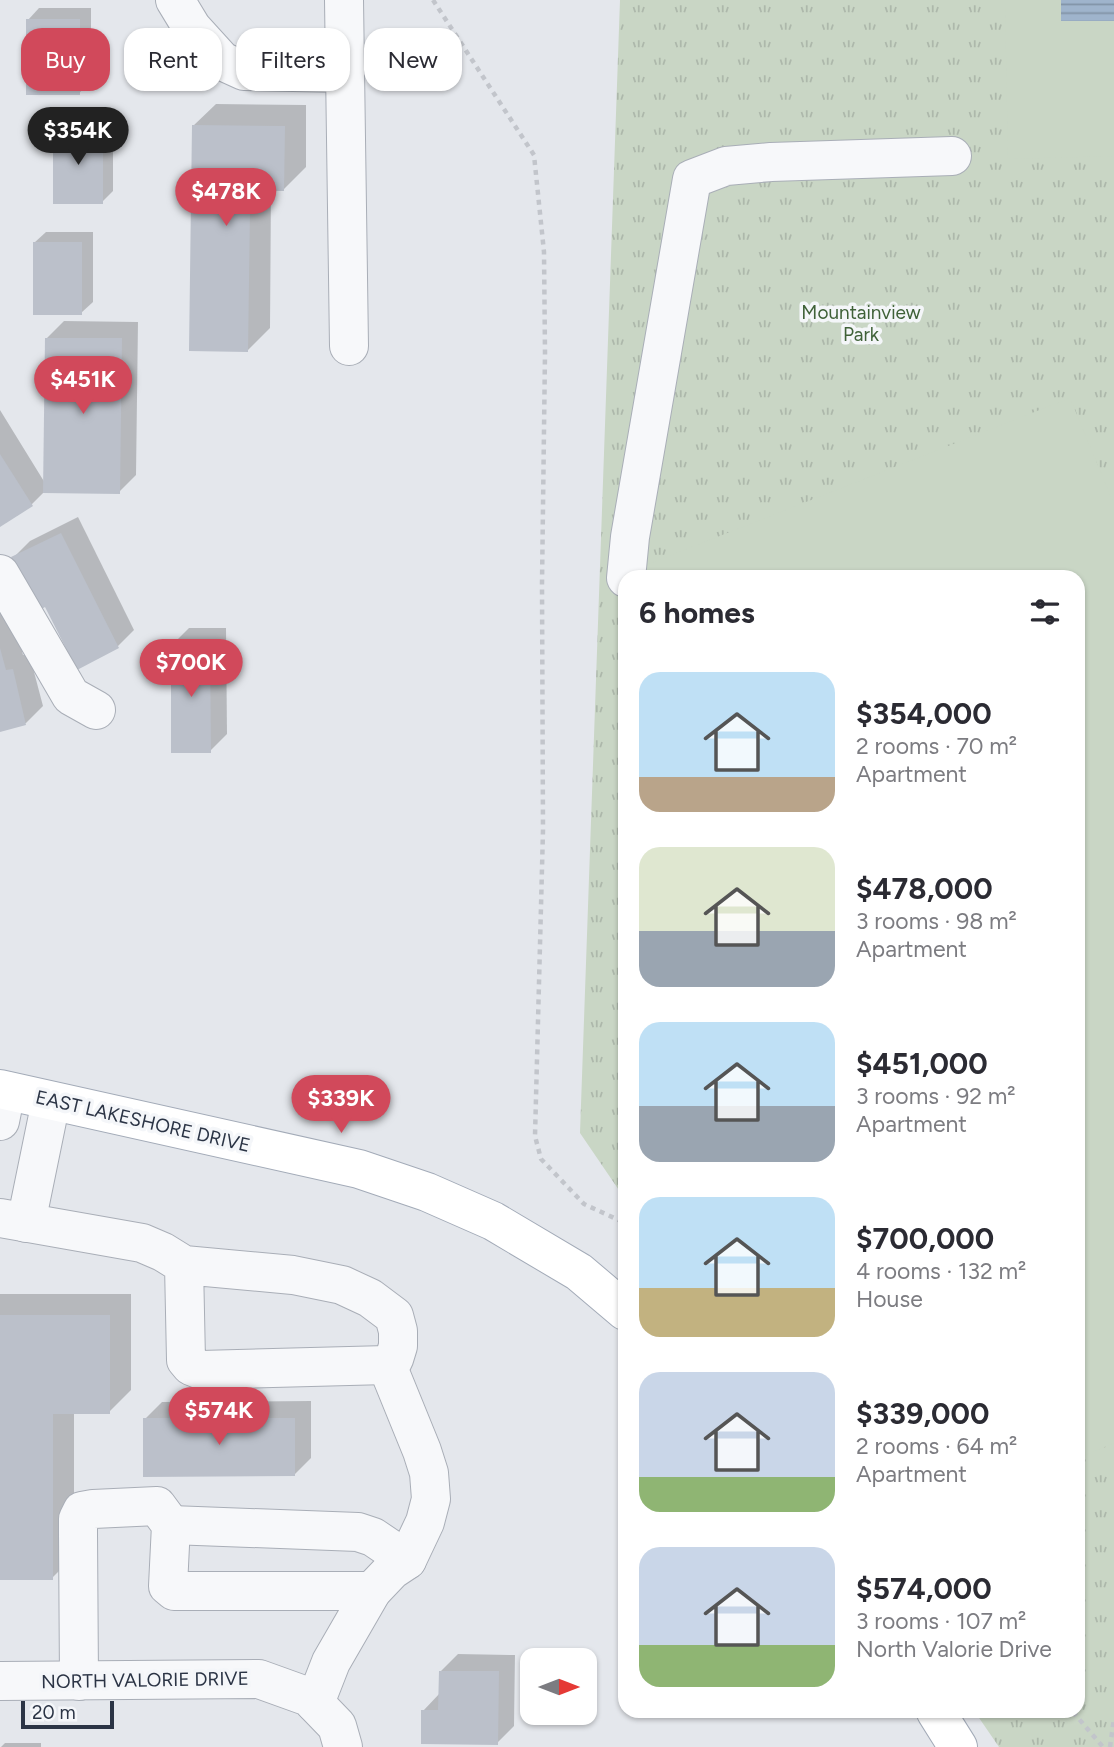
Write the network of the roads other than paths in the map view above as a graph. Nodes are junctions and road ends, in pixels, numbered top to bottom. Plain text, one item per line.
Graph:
1 (175, 0) edge
2 (344, 0) edge
3 (344, 28) edge
4 (236, 67) edge
5 (345, 91) edge
6 (953, 156) dead end
7 (349, 346) dead end
8 (627, 570) edge
9 (0, 574) edge
10 (96, 710) dead end
11 (2, 1100) edge
12 (51, 1101) junction
13 (13, 1221) edge
14 (184, 1265) junction
15 (618, 1305) edge
16 (387, 1365) junction
17 (171, 1525) junction
18 (407, 1560) junction
19 (372, 1591) junction
20 (0, 1681) edge
21 (79, 1681) junction
22 (315, 1703) junction
23 (940, 1718) edge
24 (343, 1747) edge
25 (958, 1747) edge

1 - 4 street
2 - 3 street
5 - 7 street
6 - 8 street
9 - 10 street
11 - 12 main road, EAST LAKESHORE DRIVE
12 - 13 street
12 - 15 main road, EAST LAKESHORE DRIVE
13 - 14 street
14 - 16 street
14 - 16 street
16 - 18 street
17 - 18 street
17 - 19 street
17 - 21 street
18 - 19 street
19 - 22 street
20 - 21 street, NORTH VALORIE DRIVE
21 - 22 street, NORTH VALORIE DRIVE
22 - 24 street, NORTH VALORIE DRIVE
23 - 25 main road

